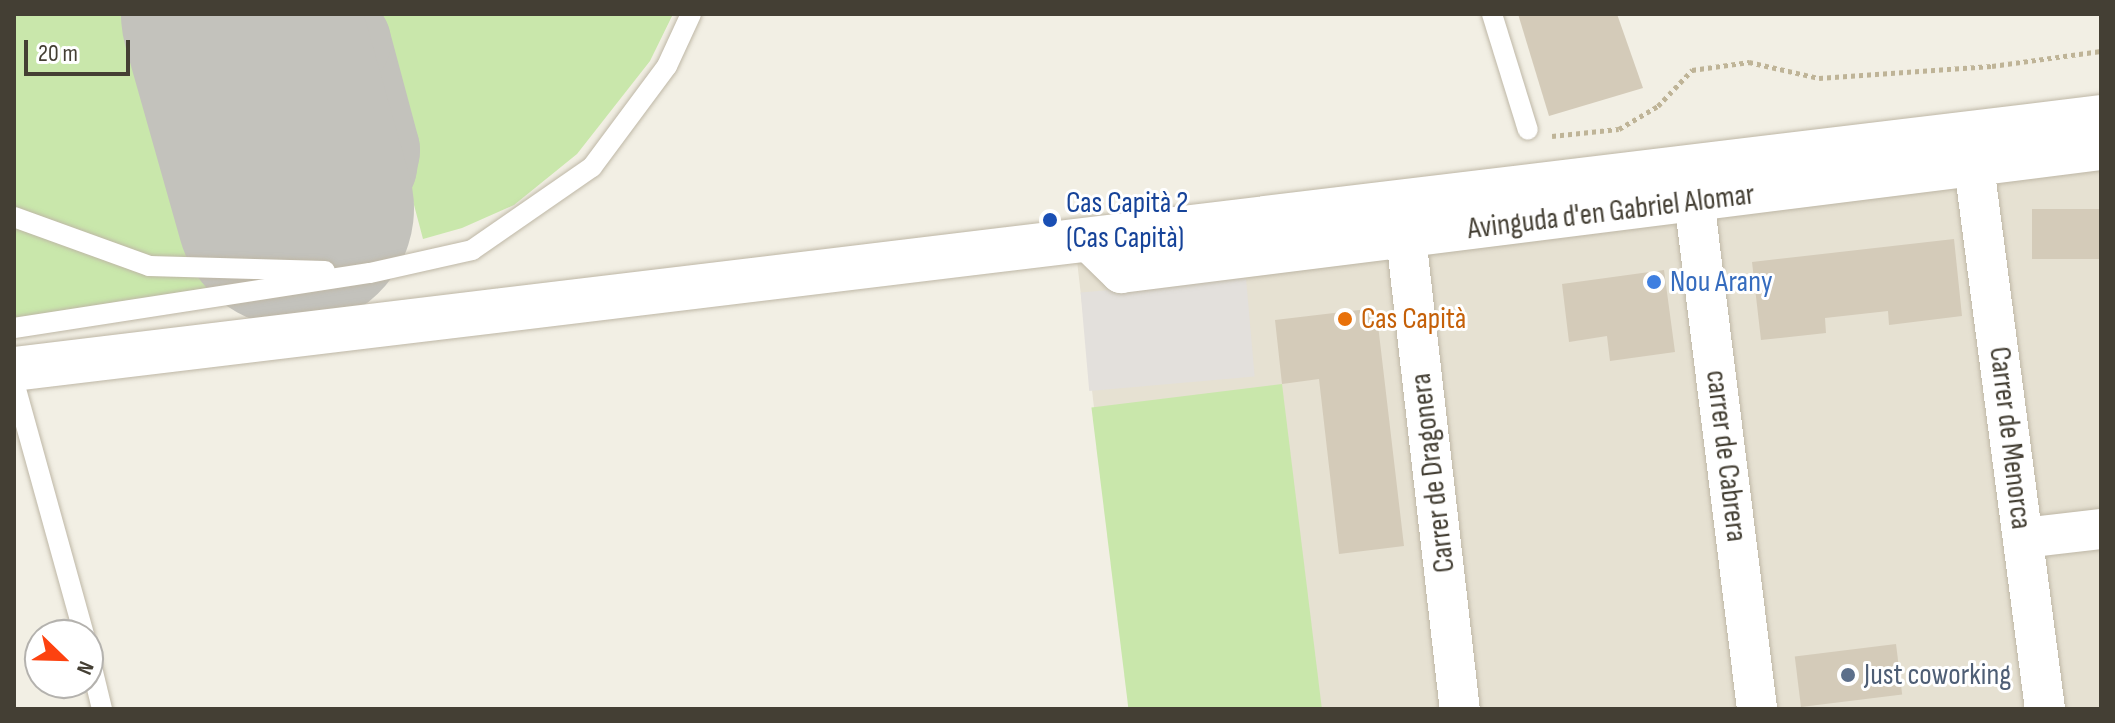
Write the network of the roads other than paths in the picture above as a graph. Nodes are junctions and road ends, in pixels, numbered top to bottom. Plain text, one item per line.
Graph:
1 (691, 14) edge
2 (1492, 14) edge
3 (2101, 117) edge
4 (1528, 130) road end
5 (2101, 150) edge
6 (1974, 166) junction
7 (1692, 185) junction
8 (14, 217) edge
9 (1406, 237) junction
10 (1086, 239) junction
11 (370, 273) junction
12 (14, 328) edge
13 (14, 369) edge
14 (14, 382) edge
15 (2101, 529) edge
16 (2023, 538) junction
17 (80, 619) edge
18 (1460, 709) edge
19 (1757, 709) edge
20 (2045, 709) edge

1 - 11 lane
2 - 4 lane
3 - 7 street
5 - 6 street, Avinguda d'en Gabriel Alomar
6 - 7 street, Avinguda d'en Gabriel Alomar
6 - 16 street, Carrer de Menorca
7 - 9 street, Avinguda d'en Gabriel Alomar
7 - 10 street
7 - 19 street, carrer de Cabrera
8 - 11 lane
9 - 10 street, Avinguda d'en Gabriel Alomar
9 - 18 street, Carrer de Dragonera
10 - 13 street
11 - 12 lane
14 - 17 lane
15 - 16 street
16 - 20 street, Carrer de Menorca

